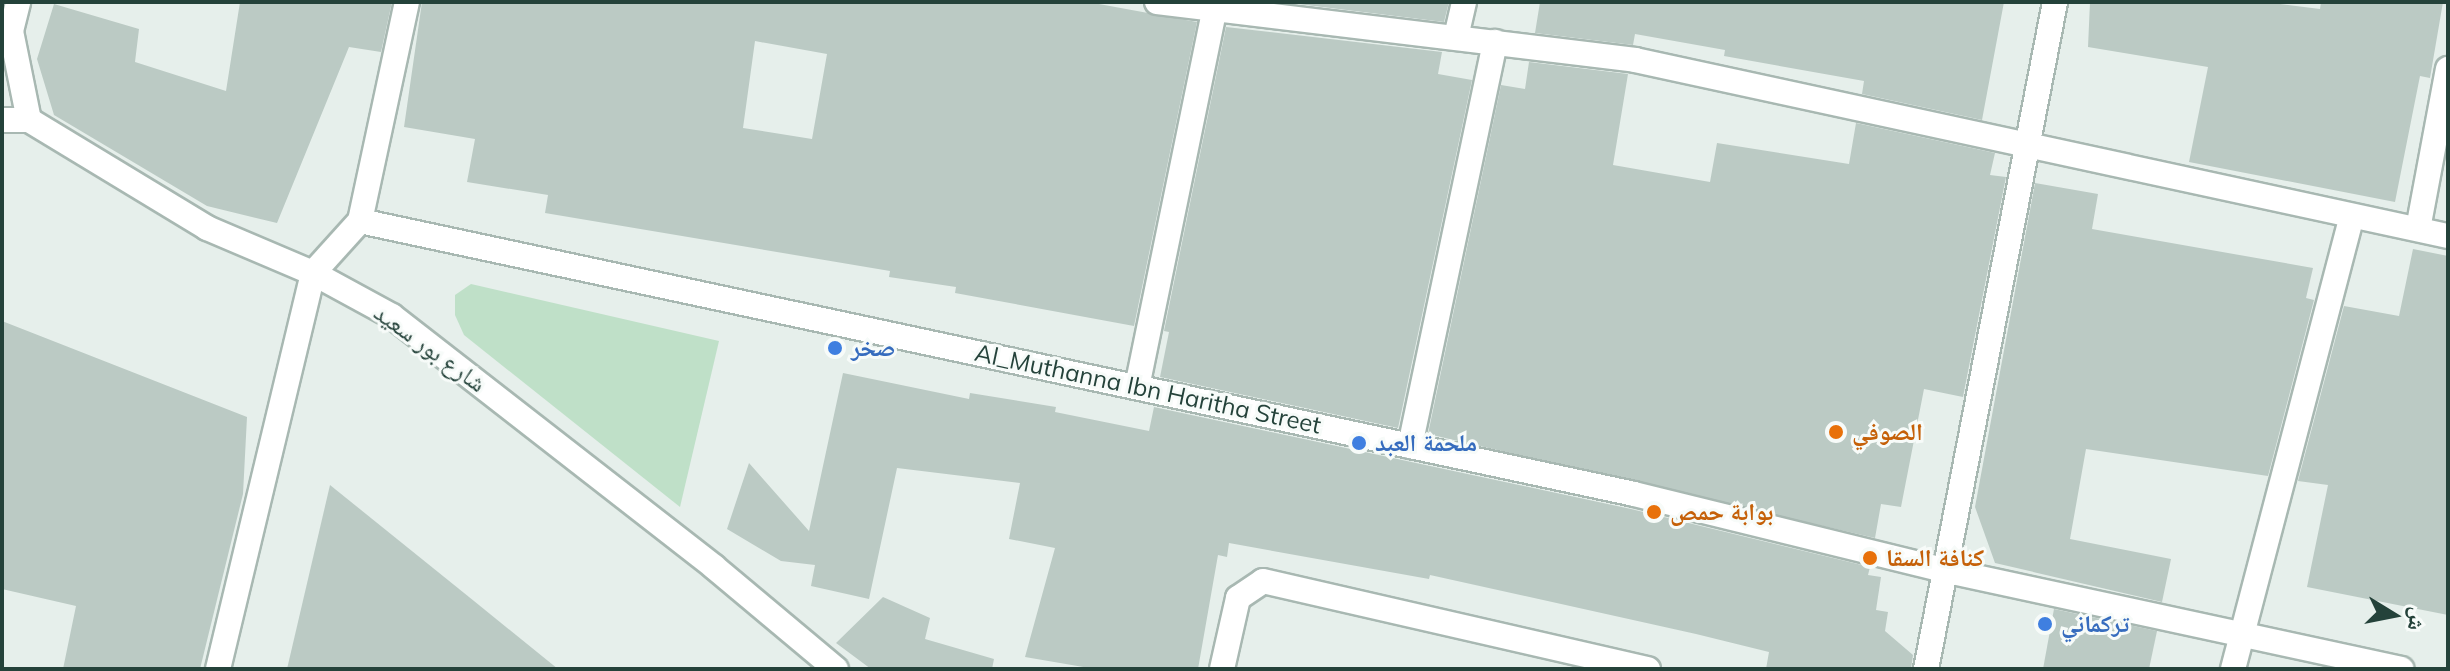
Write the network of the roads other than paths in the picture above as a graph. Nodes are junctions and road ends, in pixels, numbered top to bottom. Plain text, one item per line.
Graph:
1 (18, 2) edge
2 (407, 2) edge
3 (1157, 2) edge
4 (1464, 2) edge
5 (2055, 2) edge
6 (1215, 6) edge
7 (6, 28) edge
8 (1456, 37) junction
9 (1495, 42) junction
10 (2448, 69) edge
11 (2, 120) edge
12 (29, 120) junction
13 (2030, 146) junction
14 (2352, 216) junction
15 (360, 221) junction
16 (2418, 229) junction
17 (2448, 236) edge
18 (313, 273) junction
19 (1137, 387) junction
20 (1410, 446) junction
21 (1948, 571) junction
22 (2242, 634) junction
23 (218, 669) edge
24 (836, 669) edge
25 (1222, 669) edge
26 (1648, 669) edge
27 (1926, 669) edge
28 (2233, 669) edge
29 (2402, 669) edge

1 - 7 street
2 - 15 street
3 - 6 street
4 - 8 street
5 - 13 street
6 - 8 street
6 - 19 street
7 - 12 street
8 - 9 street
9 - 13 street
9 - 20 street
10 - 16 street
11 - 12 street
12 - 18 street, شارع بور سعيد
13 - 14 street
13 - 21 street
14 - 16 street
14 - 22 street
15 - 18 street
15 - 19 street, Al_Muthanna Ibn Haritha Street
16 - 17 street
18 - 23 street
18 - 24 street, شارع بور سعيد
19 - 20 street, Al_Muthanna Ibn Haritha Street
20 - 21 street, Al_Muthanna Ibn Haritha Street
21 - 22 street, Al_Muthanna Ibn Haritha Street
21 - 27 street
22 - 28 street
22 - 29 street, Al_Muthanna Ibn Haritha Street
25 - 26 street

